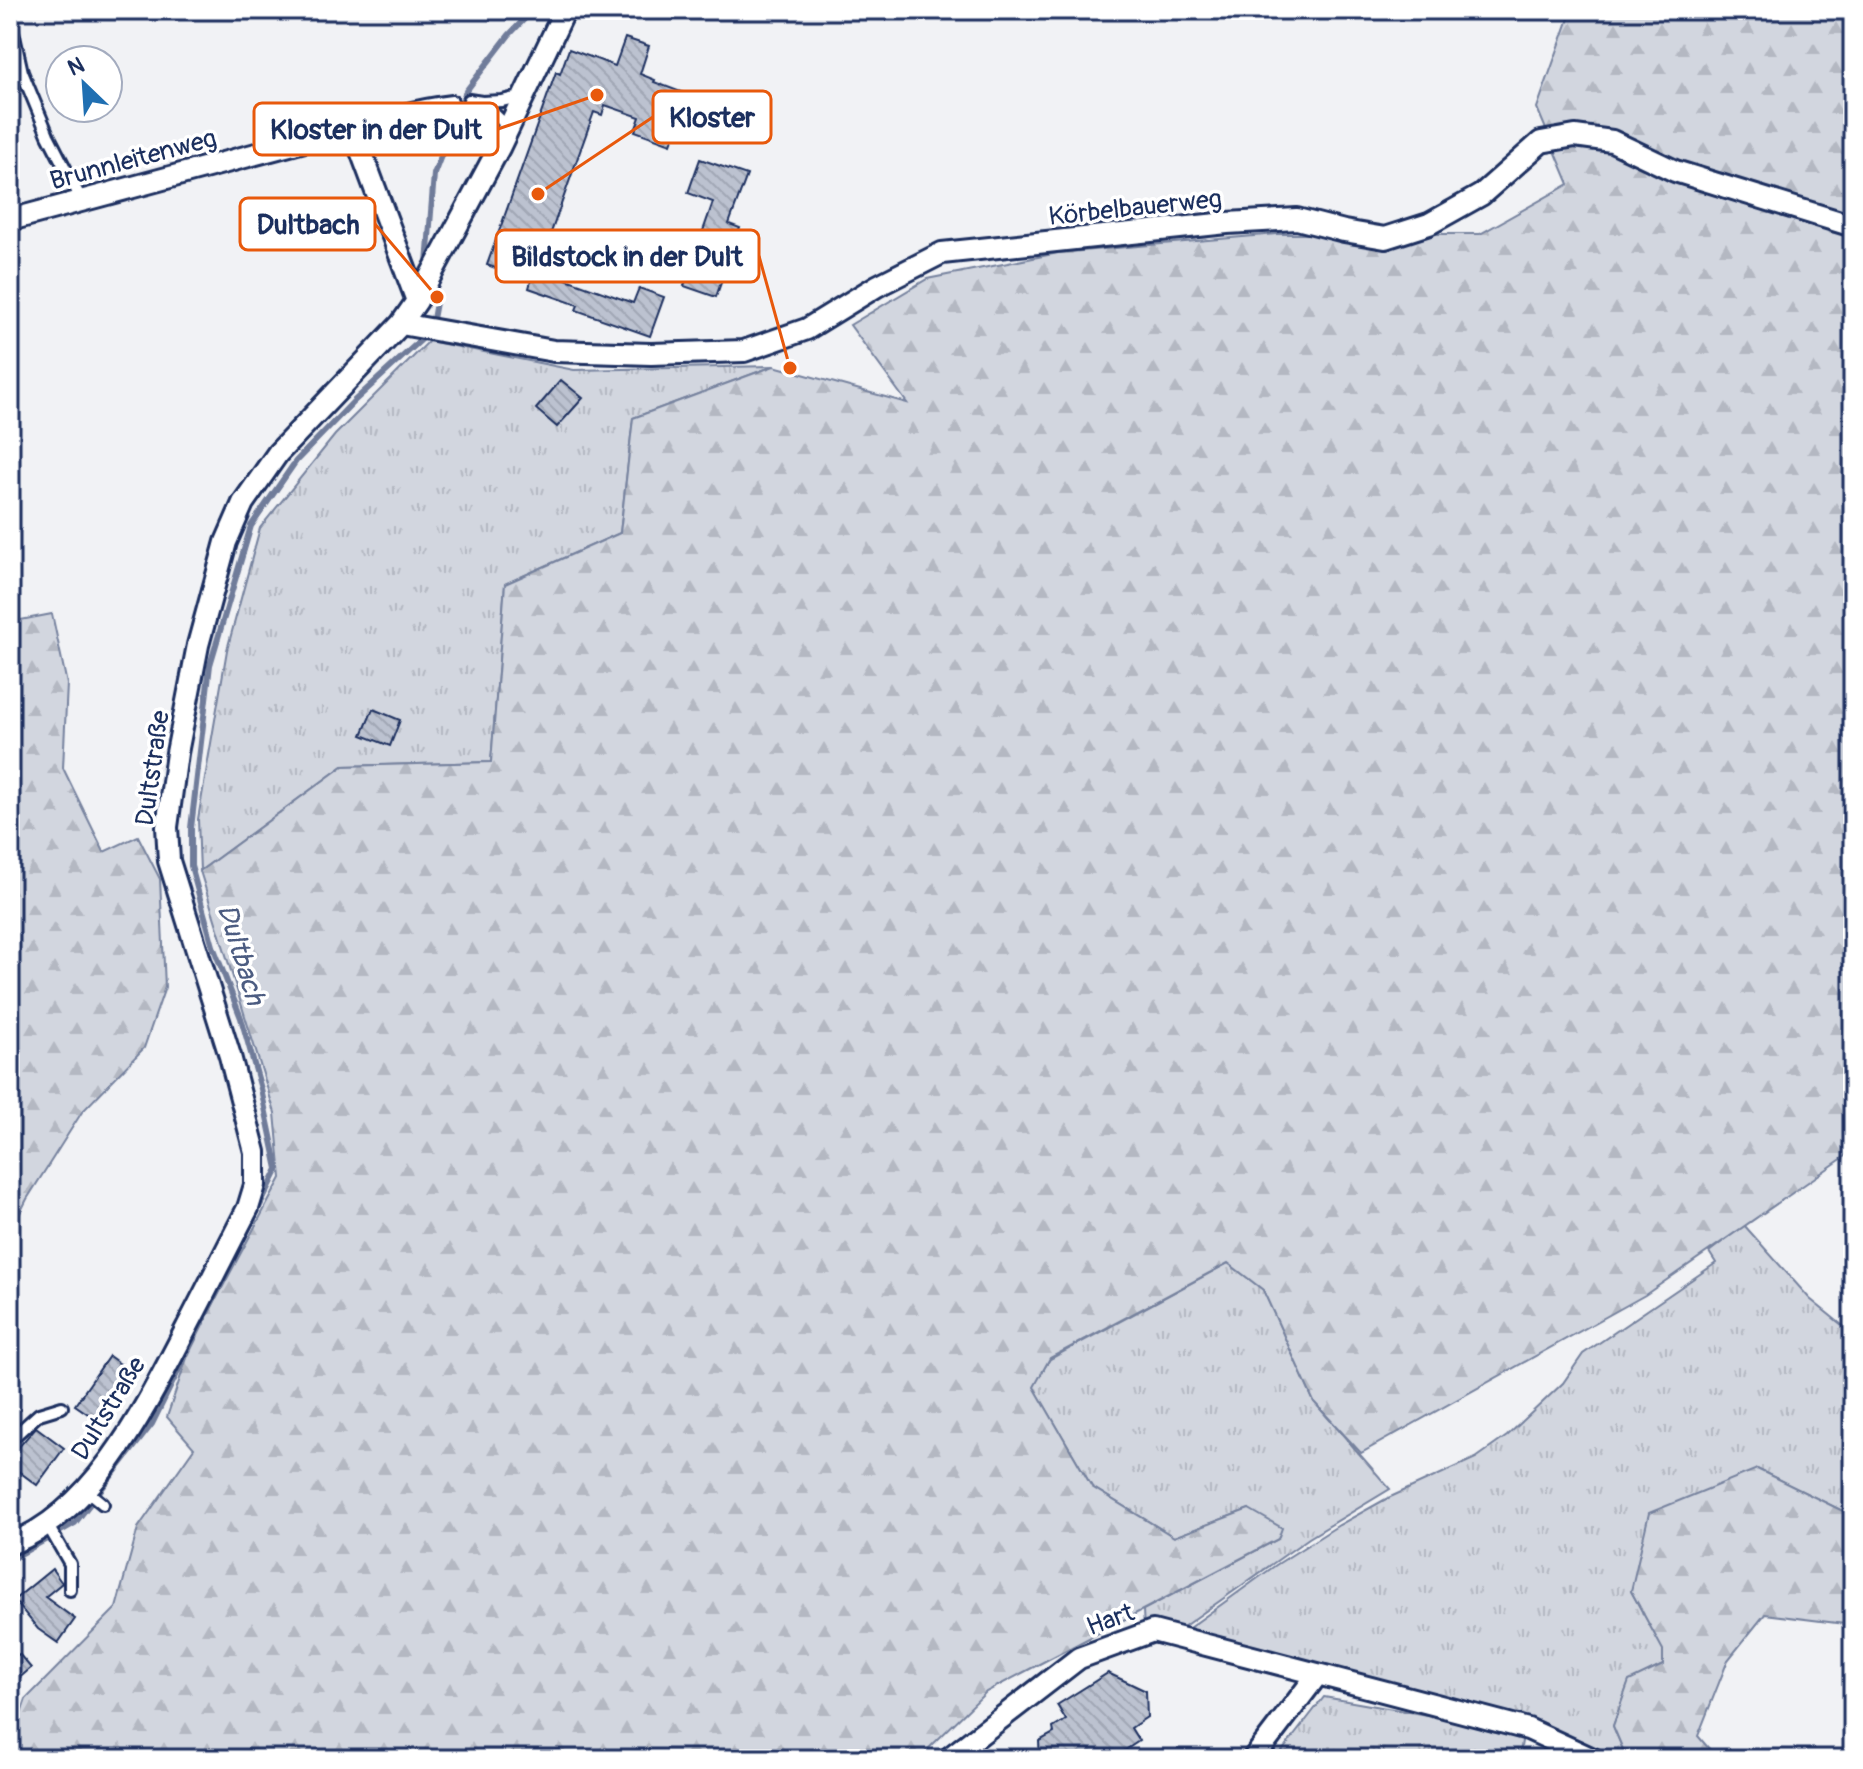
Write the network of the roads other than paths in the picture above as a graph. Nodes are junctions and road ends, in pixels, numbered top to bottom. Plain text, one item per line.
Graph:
1 (565, 10) edge
2 (10, 18) edge
3 (524, 95) junction
4 (469, 100) dead end
5 (452, 101) dead end
6 (482, 102) junction
7 (508, 127) junction
8 (355, 135) junction
9 (81, 199) junction
10 (10, 220) edge
11 (1853, 226) edge
12 (417, 301) junction
13 (401, 324) junction
14 (62, 1407) dead end
15 (10, 1440) edge
16 (89, 1492) junction
17 (103, 1504) dead end
18 (50, 1528) junction
19 (10, 1544) edge
20 (70, 1590) dead end
21 (1318, 1674) junction
22 (948, 1759) edge
23 (1253, 1759) edge
24 (1593, 1759) edge

1 - 3 street, Dultstraße
2 - 9 lane
3 - 6 lane
3 - 7 street, Dultstraße
4 - 6 lane
5 - 8 lane, Brunnleitenweg
6 - 7 lane
7 - 12 street, Dultstraße
8 - 9 street, Brunnleitenweg
8 - 12 street
9 - 10 street, Brunnleitenweg
11 - 13 street, Körbelbauerweg
12 - 13 street, Dultstraße
13 - 16 street, Dultstraße
14 - 15 lane
16 - 17 lane
16 - 18 street, Dultstraße
18 - 19 street, Dultstraße
18 - 20 lane
21 - 22 street, Hart
21 - 23 street
21 - 24 street, Hart

